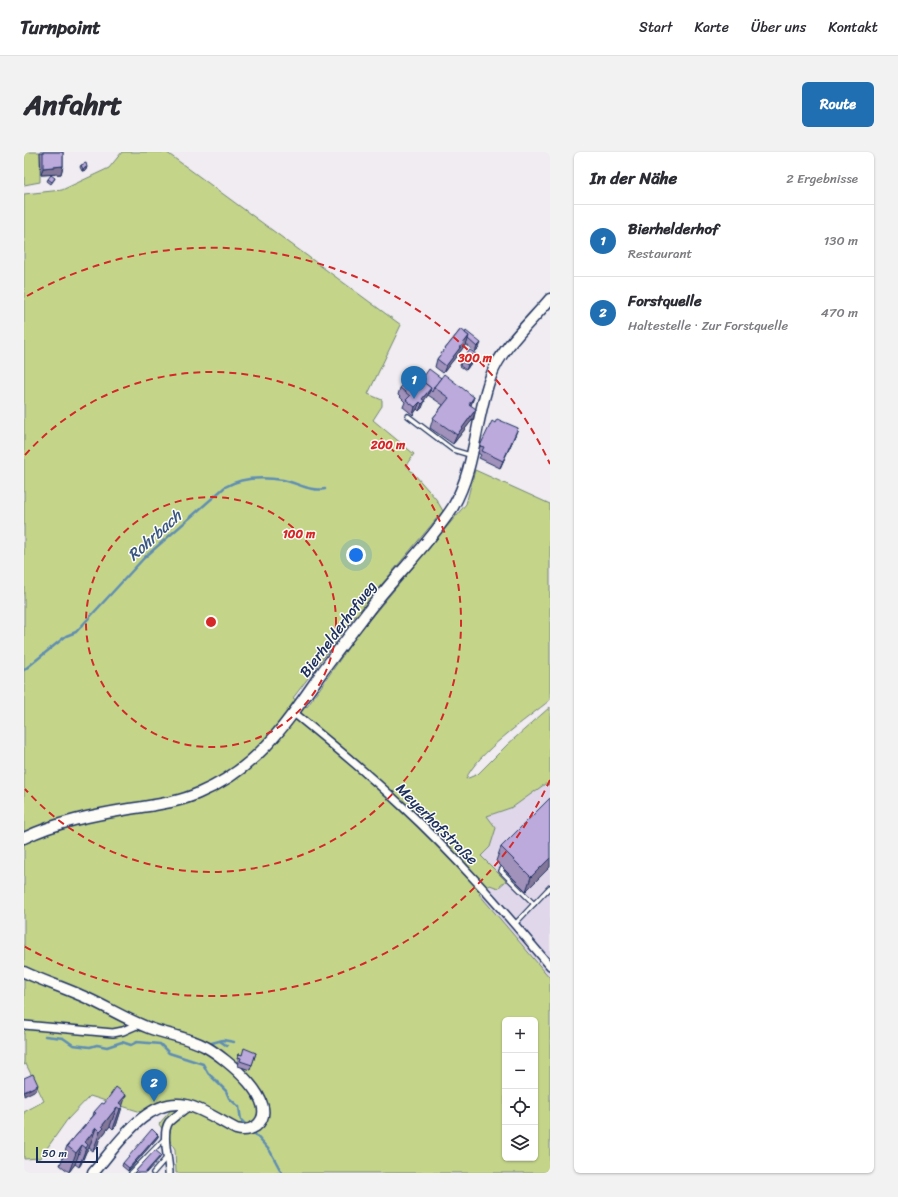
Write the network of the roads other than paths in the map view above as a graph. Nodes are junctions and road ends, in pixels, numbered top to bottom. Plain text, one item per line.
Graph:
1 (550, 299) edge
2 (408, 416) dead end
3 (471, 455) junction
4 (294, 713) junction
5 (24, 838) edge
6 (503, 868) dead end
7 (550, 887) edge
8 (534, 904) junction
9 (515, 924) junction
10 (550, 966) edge
11 (24, 972) edge
12 (139, 1024) junction
13 (25, 1026) edge
14 (190, 1106) junction
15 (166, 1137) junction
16 (168, 1156) junction
17 (93, 1173) edge
18 (131, 1173) edge
19 (153, 1173) edge
20 (169, 1173) edge

1 - 3 street, Bierhelderhofweg
2 - 3 lane
3 - 4 street, Bierhelderhofweg
4 - 5 street, Bierhelderhofweg
4 - 9 street, Meyerhofstraße
6 - 8 lane
7 - 8 lane
8 - 9 lane
9 - 10 street, Meyerhofstraße
11 - 12 street
12 - 13 street
12 - 14 street
14 - 15 street
14 - 17 street
15 - 16 street
15 - 18 lane
16 - 19 lane
16 - 20 street

